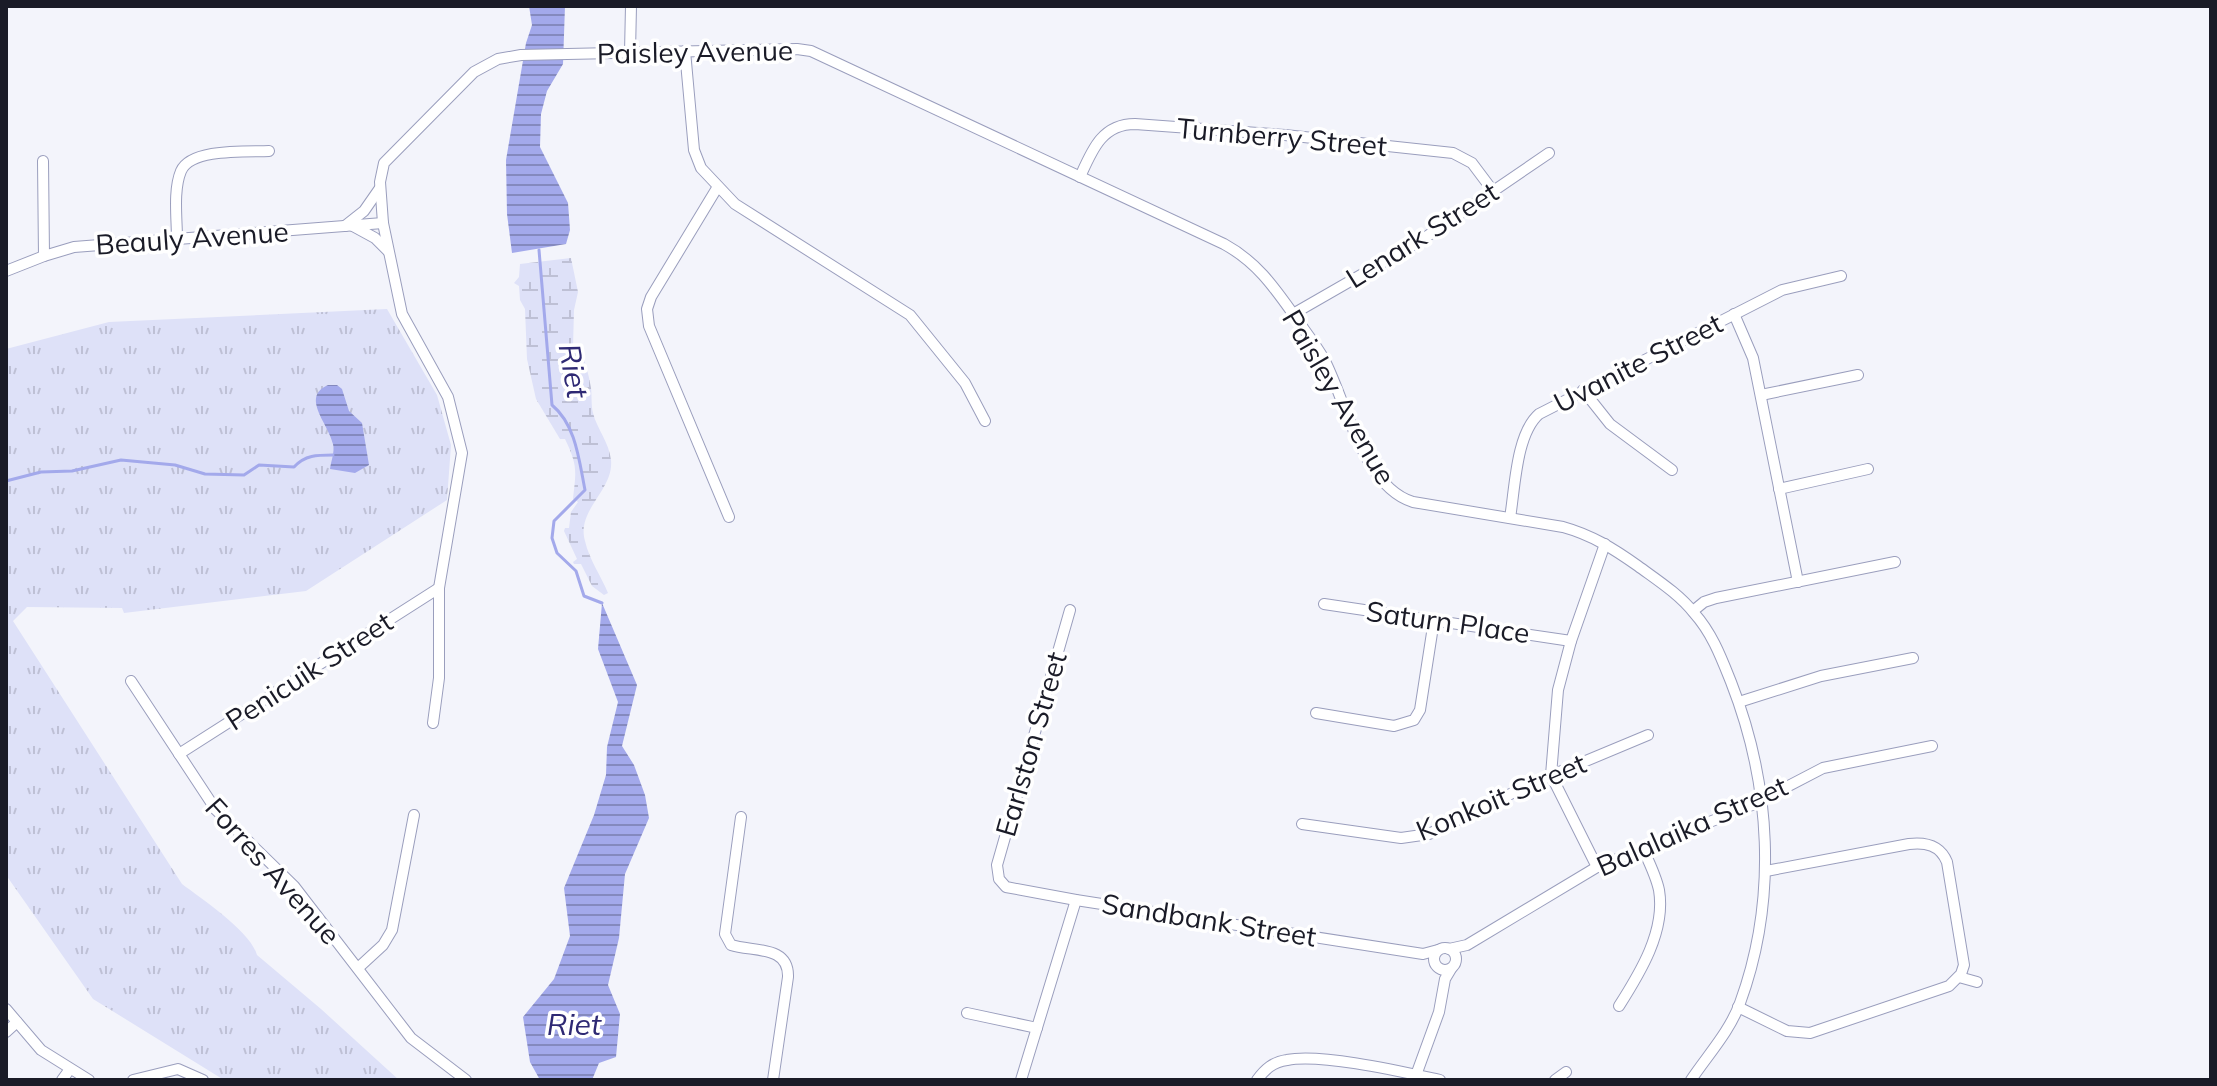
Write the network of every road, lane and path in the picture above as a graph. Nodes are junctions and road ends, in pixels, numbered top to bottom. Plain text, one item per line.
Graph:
1 (631, 6) edge
2 (685, 51) junction
3 (630, 52) junction
4 (269, 151) dead end
5 (1549, 153) dead end
6 (43, 161) dead end
7 (1080, 177) junction
8 (380, 188) junction
9 (717, 188) junction
10 (1493, 191) junction
11 (383, 223) junction
12 (349, 226) junction
13 (177, 239) junction
14 (389, 253) junction
15 (44, 256) junction
16 (6, 271) edge
17 (1841, 276) dead end
18 (1293, 314) junction
19 (1734, 314) junction
20 (1858, 375) dead end
21 (1583, 390) junction
22 (1761, 395) junction
23 (985, 421) dead end
24 (1868, 469) dead end
25 (1672, 470) dead end
26 (1779, 489) junction
27 (729, 517) dead end
28 (1510, 518) junction
29 (1605, 544) junction
30 (1895, 562) dead end
31 (1798, 582) junction
32 (439, 588) junction
33 (1324, 604) dead end
34 (1070, 610) dead end
35 (1693, 611) junction
36 (1434, 620) junction
37 (1571, 641) junction
38 (1913, 658) dead end
39 (131, 681) dead end
40 (1739, 702) junction
41 (1316, 713) dead end
42 (433, 723) dead end
43 (1648, 735) dead end
44 (1932, 746) dead end
45 (179, 754) junction
46 (1551, 775) junction
47 (1762, 799) junction
48 (414, 815) dead end
49 (741, 817) dead end
50 (1302, 824) dead end
51 (1643, 849) junction
52 (1597, 867) junction
53 (1766, 871) junction
54 (999, 879) joint
55 (1076, 900) junction
56 (1467, 945) junction
57 (1444, 949) junction
58 (1423, 954) junction
59 (358, 968) junction
60 (1445, 968) junction
61 (1959, 977) junction
62 (1977, 982) dead end
63 (1619, 1006) dead end
64 (1738, 1007) junction
65 (6, 1009) edge
66 (967, 1013) dead end
67 (17, 1022) junction
68 (1037, 1028) junction
69 (6, 1032) edge
70 (70, 1069) junction
71 (1566, 1072) dead end
72 (1415, 1077) edge
73 (145, 1078) edge
74 (62, 1080) edge
75 (89, 1080) edge
76 (133, 1080) edge
77 (203, 1080) edge
78 (466, 1080) edge
79 (773, 1080) edge
80 (1021, 1080) edge
81 (1257, 1080) edge
82 (1440, 1080) edge
83 (1555, 1080) edge
84 (1691, 1080) edge

1 - 3 street
2 - 3 street, Paisley Avenue
2 - 7 street, Paisley Avenue
2 - 9 street
3 - 8 street, Paisley Avenue
4 - 13 street
5 - 10 street, Lenark Street
6 - 15 street
7 - 10 street, Turnberry Street
7 - 18 street, Paisley Avenue
8 - 11 street, Paisley Avenue
8 - 12 street
9 - 23 street
9 - 27 street
10 - 18 street, Lenark Street
11 - 12 street, Beauly Avenue
11 - 14 street, Paisley Avenue
12 - 13 street, Beauly Avenue
12 - 14 street
13 - 15 street, Beauly Avenue
14 - 32 street, Paisley Avenue
15 - 16 street, Beauly Avenue
17 - 19 street, Uvanite Street
18 - 28 street, Paisley Avenue
19 - 21 street, Uvanite Street
19 - 22 street
20 - 22 street
21 - 25 street
21 - 28 street, Uvanite Street
22 - 26 street
24 - 26 street
26 - 31 street
28 - 29 street, Paisley Avenue
29 - 35 street, Paisley Avenue
29 - 37 street
30 - 31 street
31 - 35 street
32 - 42 street, Paisley Avenue
32 - 45 street, Penicuik Street
33 - 36 street, Saturn Place
34 - 54 street, Earlston Street
35 - 40 street, Paisley Avenue
36 - 37 street, Saturn Place
36 - 41 street
37 - 46 street
38 - 40 street
39 - 45 street, Forres Avenue
40 - 47 street, Paisley Avenue
43 - 46 street, Konkoit Street
44 - 47 street, Balalaika Street
45 - 59 street, Forres Avenue
46 - 50 street, Konkoit Street
46 - 52 street
47 - 51 street, Balalaika Street
47 - 53 street, Paisley Avenue
48 - 59 street
49 - 79 street
51 - 52 street, Balalaika Street
51 - 63 street
52 - 56 street, Balalaika Street
53 - 61 street
53 - 64 street, Paisley Avenue
54 - 55 street, Sandbank Street
55 - 58 street, Sandbank Street
55 - 68 street
56 - 57 street, Balalaika Street
56 - 60 street, Balalaika Street
57 - 58 street, Sandbank Street
57 - 60 street
57 - 60 street
58 - 60 street
59 - 78 street, Forres Avenue
60 - 72 street, Balalaika Street
61 - 62 street
61 - 64 street
64 - 84 street, Paisley Avenue
65 - 67 street
66 - 68 street
67 - 69 street
67 - 70 street
68 - 80 street
70 - 74 street
70 - 75 street
71 - 83 street
72 - 81 street
72 - 82 street
73 - 76 street
73 - 77 street

